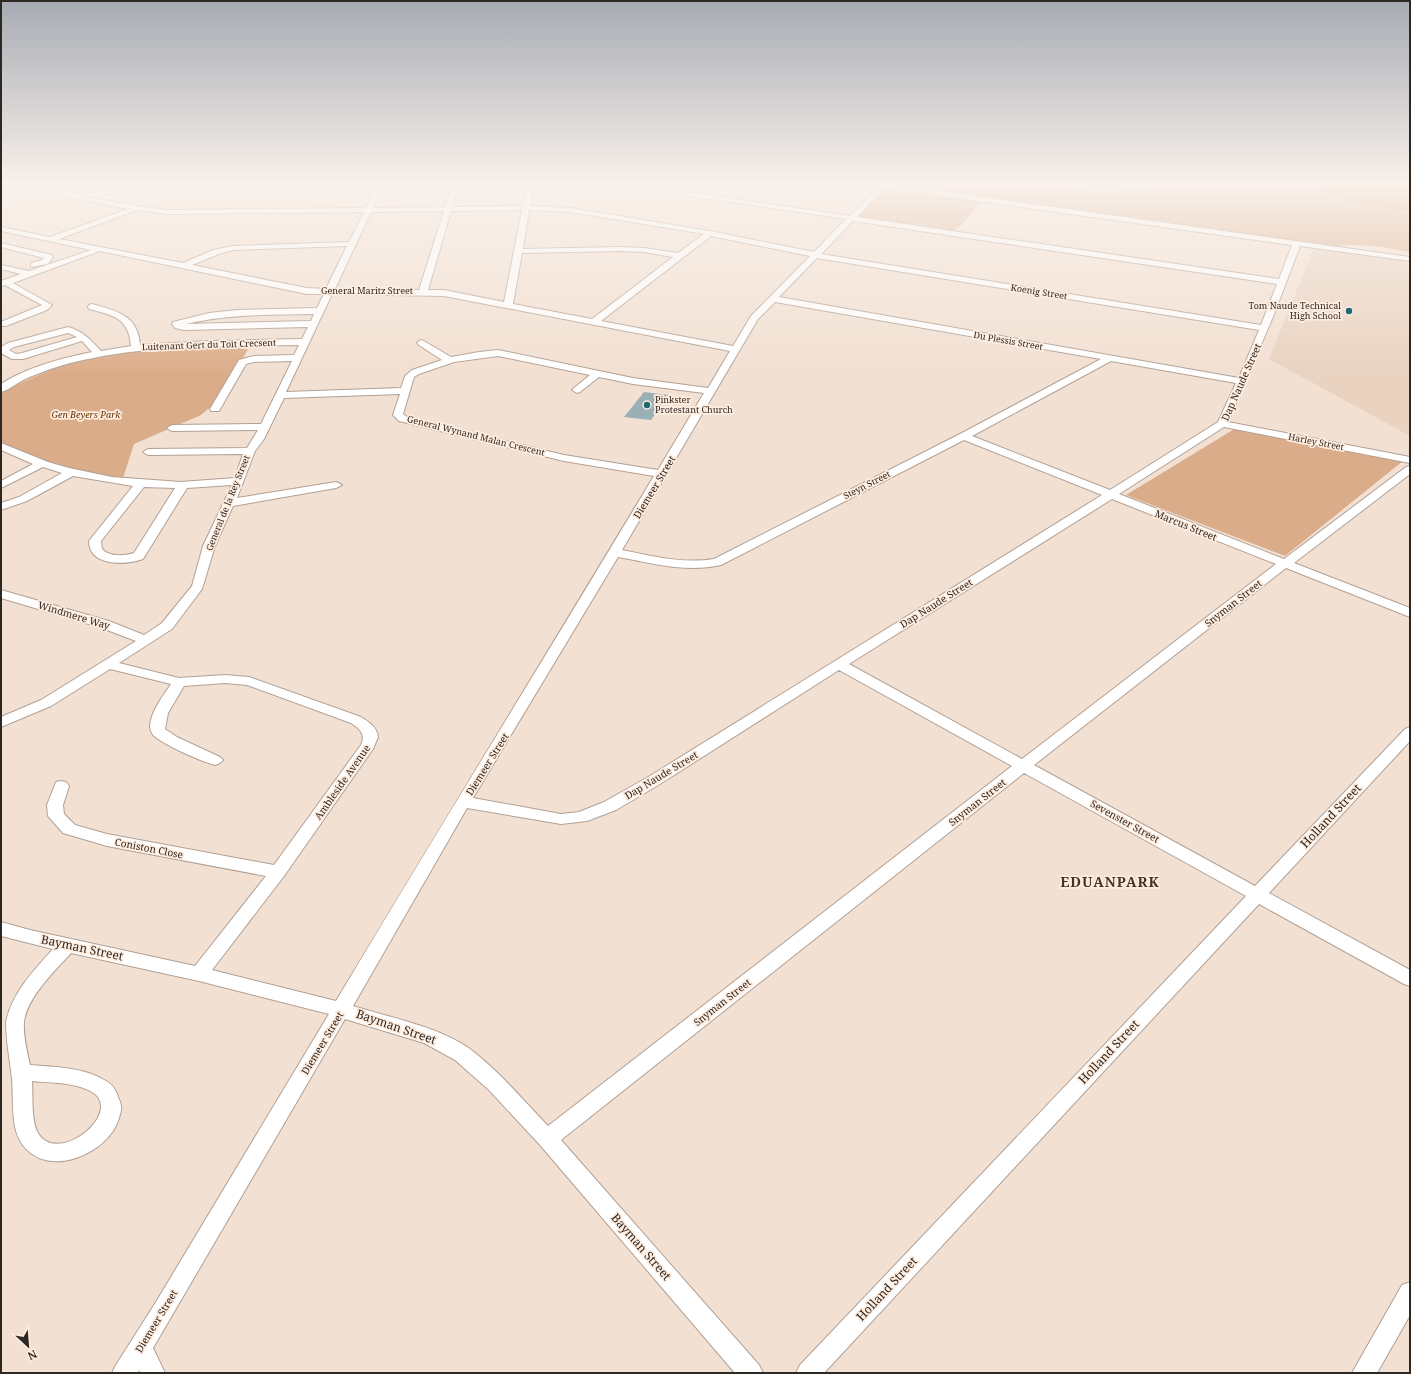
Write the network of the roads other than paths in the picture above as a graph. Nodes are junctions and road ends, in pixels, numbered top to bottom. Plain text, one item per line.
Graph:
1 (9, 247) edge
2 (91, 247) edge
3 (239, 247) edge
4 (351, 247) edge
5 (436, 247) edge
6 (519, 247) edge
7 (692, 247) edge
8 (777, 247) edge
9 (822, 247) edge
10 (1051, 247) edge
11 (1295, 247) edge
12 (1326, 247) edge
13 (100, 249) junction
14 (518, 251) junction
15 (815, 255) junction
16 (680, 256) junction
17 (1410, 259) edge
18 (184, 266) junction
19 (1, 267) edge
20 (19, 271) junction
21 (32, 274) junction
22 (1282, 282) junction
23 (4, 284) edge
24 (330, 291) junction
25 (423, 292) junction
26 (774, 299) junction
27 (508, 305) junction
28 (92, 307) dead end
29 (321, 311) junction
30 (2, 320) edge
31 (595, 322) junction
32 (314, 324) junction
33 (1264, 328) junction
34 (84, 338) junction
35 (306, 342) junction
36 (422, 343) dead end
37 (136, 348) junction
38 (735, 350) junction
39 (98, 353) junction
40 (297, 358) junction
41 (1108, 359) junction
42 (450, 361) junction
43 (597, 374) junction
44 (1242, 381) junction
45 (3, 386) edge
46 (577, 390) dead end
47 (405, 391) junction
48 (710, 391) junction
49 (280, 395) junction
50 (215, 409) dead end
51 (1222, 424) junction
52 (264, 427) junction
53 (172, 428) dead end
54 (964, 436) junction
55 (1, 446) edge
56 (250, 451) junction
57 (148, 452) dead end
58 (1410, 460) edge
59 (42, 463) junction
60 (1410, 469) edge
61 (70, 472) junction
62 (662, 474) junction
63 (239, 481) junction
64 (141, 483) junction
65 (1, 485) edge
66 (183, 485) junction
67 (336, 485) dead end
68 (1110, 495) junction
69 (229, 503) junction
70 (1, 507) edge
71 (615, 553) junction
72 (1284, 564) junction
73 (1, 594) edge
74 (1410, 613) edge
75 (146, 640) junction
76 (839, 664) junction
77 (108, 665) junction
78 (179, 682) junction
79 (1, 722) edge
80 (1410, 732) edge
81 (215, 760) dead end
82 (1024, 765) junction
83 (61, 786) dead end
84 (463, 802) junction
85 (278, 872) junction
86 (1257, 894) junction
87 (1, 929) edge
88 (67, 945) junction
89 (199, 974) junction
90 (1410, 979) edge
91 (342, 1009) junction
92 (21, 1072) junction
93 (547, 1139) junction
94 (1410, 1293) edge
95 (141, 1347) junction
96 (124, 1373) edge
97 (153, 1373) edge
98 (751, 1373) edge
99 (808, 1373) edge
100 (1364, 1373) edge

1 - 20 street
2 - 13 street, General Maritz Street
3 - 18 street
4 - 24 street, General de la Rey Street
5 - 25 street
6 - 14 street
7 - 16 street
8 - 15 street, Koenig Street
9 - 15 street, Diemeer Street
10 - 22 street
11 - 22 street, Dap Naude Street
12 - 17 street
13 - 18 street, General Maritz Street
13 - 21 street
14 - 16 street
14 - 27 street
15 - 26 street, Diemeer Street
15 - 33 street, Koenig Street
16 - 31 street
18 - 24 street, General Maritz Street
19 - 20 street
20 - 21 street
21 - 23 street
22 - 33 street, Dap Naude Street
23 - 30 street
24 - 25 street, General Maritz Street
24 - 29 street, General de la Rey Street
25 - 27 street, General Maritz Street
26 - 38 street, Diemeer Street
26 - 41 street, Du Plessis Street
27 - 31 street, General Maritz Street
28 - 37 street
29 - 32 street, General de la Rey Street
29 - 32 street
31 - 38 street, General Maritz Street
32 - 35 street, General de la Rey Street
33 - 44 street, Dap Naude Street
34 - 34 street
34 - 39 street
35 - 37 street, Luitenant Gert du Toit Crecsent
35 - 40 street, General de la Rey Street
36 - 42 street
37 - 39 street, Luitenant Gert du Toit Crecsent
38 - 48 street, Diemeer Street
39 - 45 street, Luitenant Gert du Toit Crecsent
40 - 49 street, General de la Rey Street
40 - 50 street
41 - 44 street, Du Plessis Street
41 - 54 street, Steyn Street
42 - 43 street, General Wynand Malan Crescent
42 - 47 street, General Wynand Malan Crescent
43 - 46 street
43 - 48 street, General Wynand Malan Crescent
44 - 51 street, Dap Naude Street
47 - 49 street
47 - 62 street, General Wynand Malan Crescent
48 - 62 street, Diemeer Street
49 - 52 street, General de la Rey Street
51 - 58 street, Harley Street
51 - 68 street, Dap Naude Street
52 - 53 street
52 - 56 street, General de la Rey Street
54 - 68 street, Marcus Street
54 - 71 street, Steyn Street
55 - 59 street
56 - 57 street
56 - 63 street, General de la Rey Street
59 - 61 street
59 - 65 street
60 - 72 street, Snyman Street
61 - 64 street
61 - 70 street
62 - 71 street, Diemeer Street
63 - 66 street
63 - 69 street, General de la Rey Street
64 - 66 street
64 - 66 street
67 - 69 street
68 - 72 street, Marcus Street
68 - 76 street, Dap Naude Street
69 - 75 street, General de la Rey Street
71 - 84 street, Diemeer Street
72 - 74 street, Marcus Street
72 - 82 street, Snyman Street
73 - 75 street, Windmere Way
75 - 77 street, General de la Rey Street
76 - 82 street, Sevenster Street
76 - 84 street, Dap Naude Street
77 - 78 street, Ambleside Avenue
77 - 79 street, General de la Rey Street
78 - 81 street
78 - 85 street, Ambleside Avenue
80 - 86 street, Holland Street
82 - 86 street, Sevenster Street
82 - 93 street, Snyman Street
83 - 85 street, Coniston Close
84 - 91 street, Diemeer Street
85 - 89 street, Ambleside Avenue
86 - 90 street, Sevenster Street
86 - 99 street, Holland Street
87 - 88 street, Bayman Street
88 - 89 street, Bayman Street
88 - 92 street
89 - 91 street, Bayman Street
91 - 93 street, Bayman Street
91 - 95 street, Diemeer Street
92 - 92 street
93 - 98 street, Bayman Street
94 - 100 street
95 - 96 street, Diemeer Street
95 - 97 street

